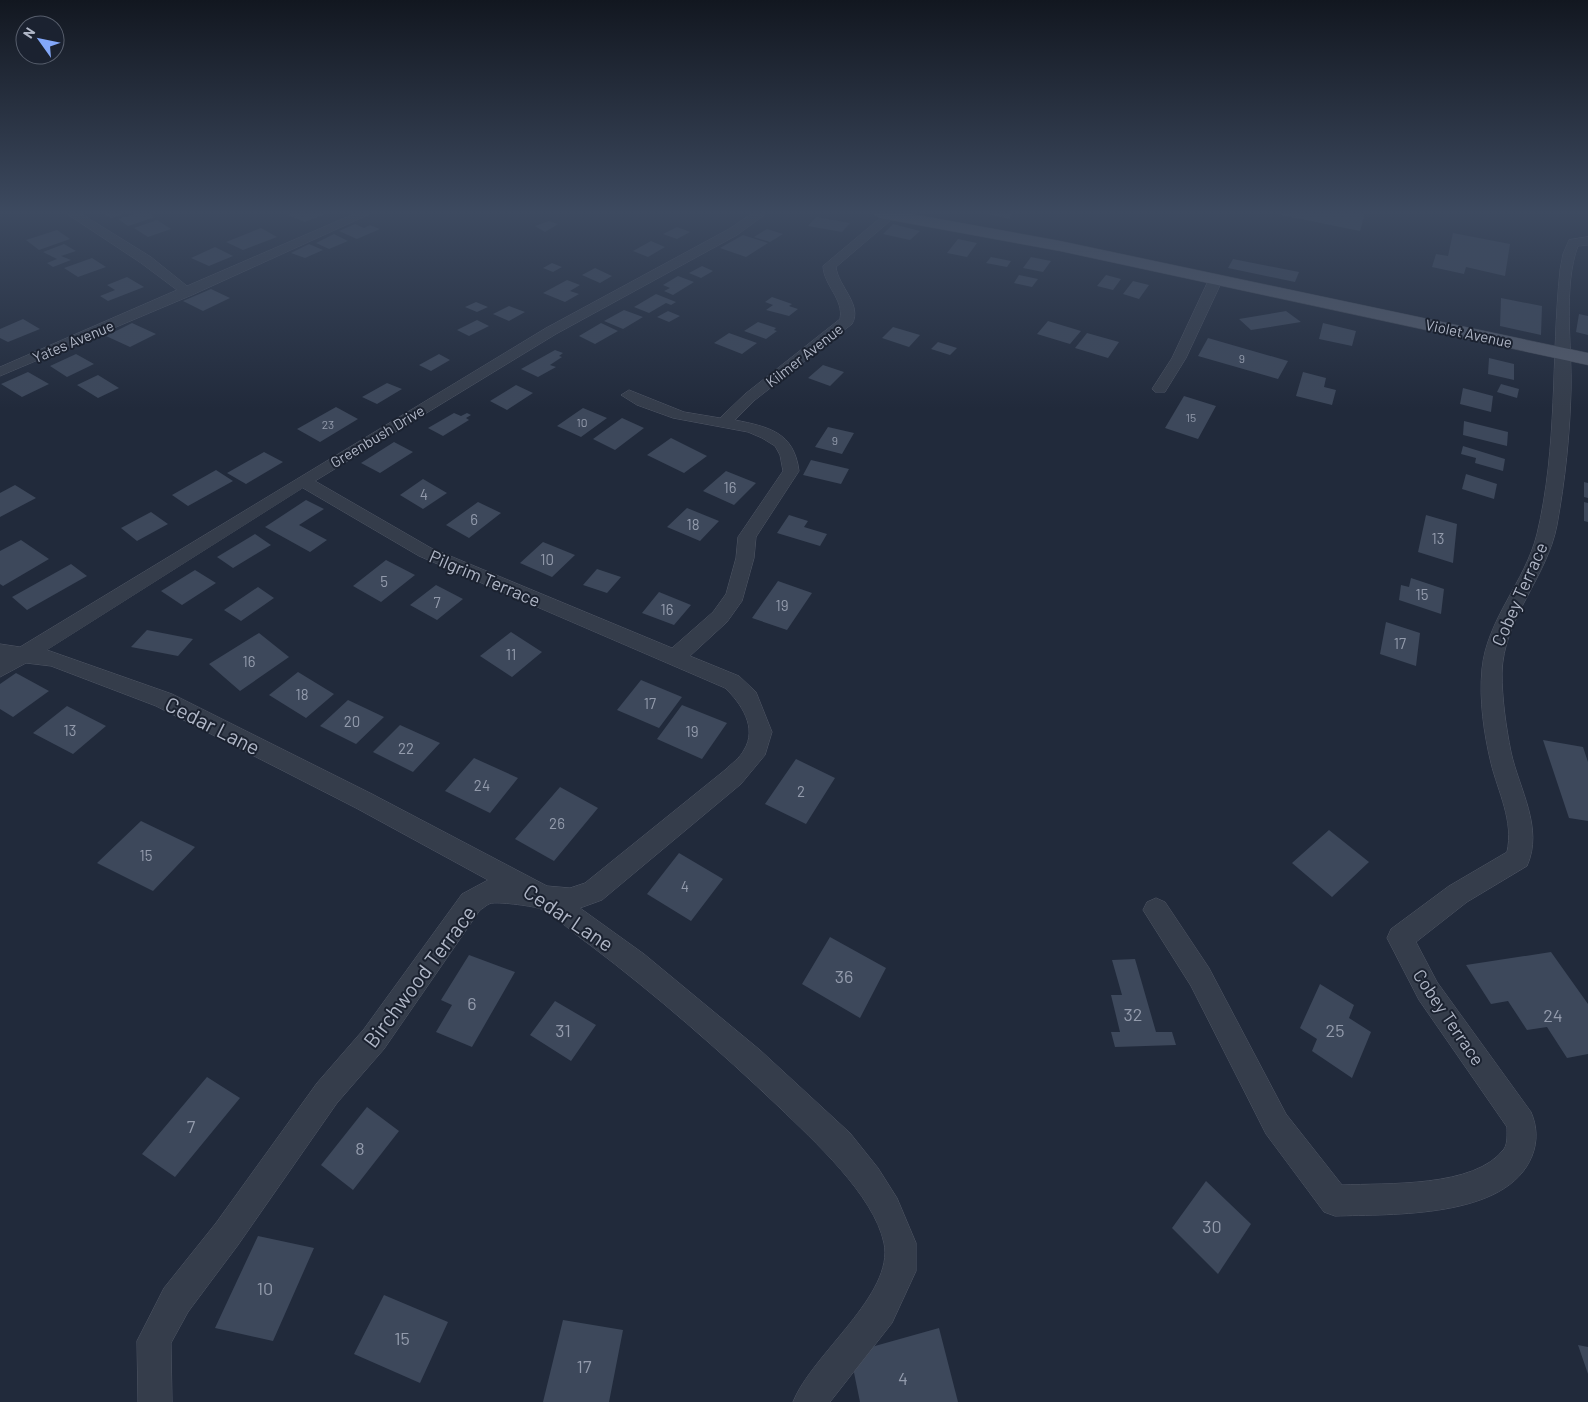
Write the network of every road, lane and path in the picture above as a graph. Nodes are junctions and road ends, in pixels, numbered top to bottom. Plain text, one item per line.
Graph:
1 (170, 278) edge
2 (218, 278) edge
3 (648, 278) edge
4 (832, 278) edge
5 (1216, 278) edge
6 (1218, 278) edge
7 (1566, 278) edge
8 (187, 292) junction
9 (1563, 354) junction
10 (1588, 359) edge
11 (0, 372) edge
12 (1160, 389) dead end
13 (629, 394) dead end
14 (724, 423) junction
15 (303, 481) junction
16 (12, 653) edge
17 (676, 658) junction
18 (0, 669) edge
19 (546, 898) junction
20 (1156, 910) dead end
21 (817, 1391) edge
22 (155, 1402) edge

1 - 8 street
2 - 8 street, Yates Avenue
3 - 15 street, Greenbush Drive
4 - 14 street, Kilmer Avenue
5 - 12 street
6 - 9 main road, Violet Avenue
7 - 9 street
8 - 11 street, Yates Avenue
9 - 10 main road, Violet Avenue
9 - 20 street, Cobey Terrace
13 - 14 street
14 - 17 street
15 - 16 street, Greenbush Drive
15 - 17 street, Pilgrim Terrace
16 - 18 street, Greenbush Drive
16 - 19 street, Cedar Lane
17 - 19 street, Birchwood Terrace
19 - 21 street, Cedar Lane
19 - 22 street, Birchwood Terrace

